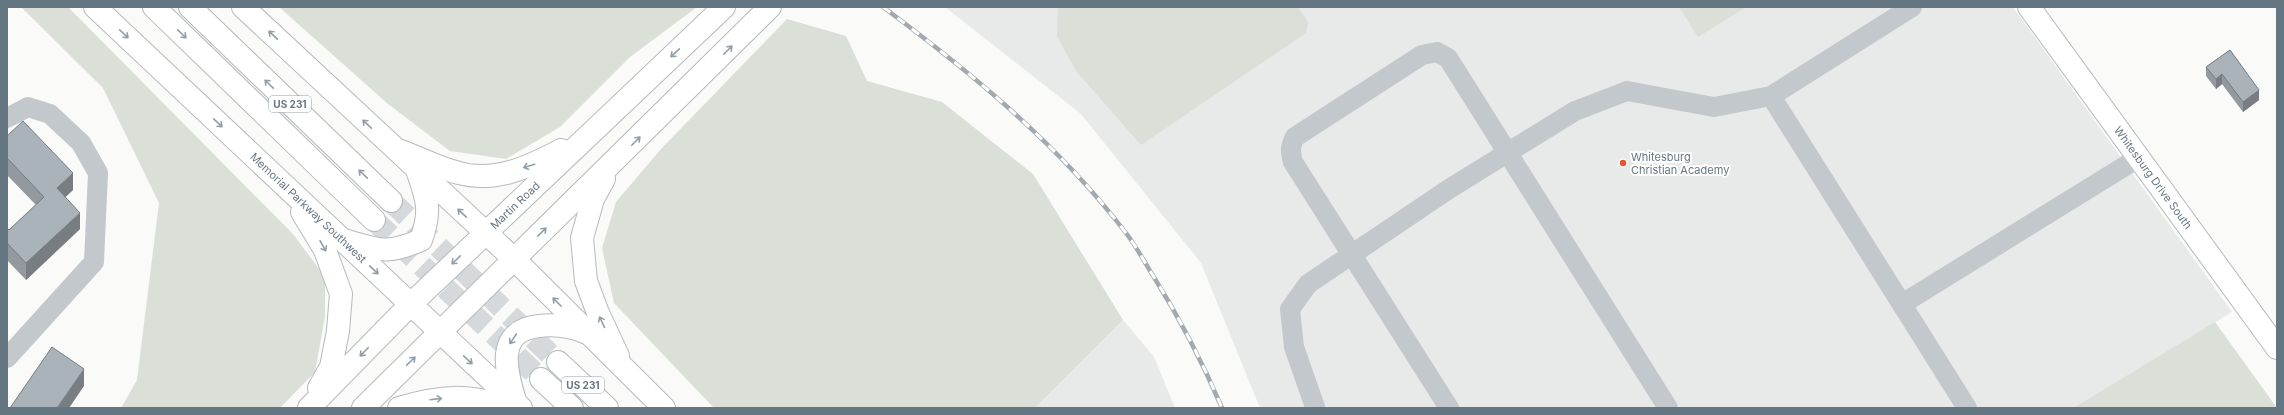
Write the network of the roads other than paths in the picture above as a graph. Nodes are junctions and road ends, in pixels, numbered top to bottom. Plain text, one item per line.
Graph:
1 (95, 7) edge
2 (154, 7) edge
3 (190, 7) edge
4 (243, 7) edge
5 (724, 7) edge
6 (770, 7) edge
7 (1912, 7) edge
8 (2029, 7) edge
9 (1771, 96) junction
10 (7, 118) edge
11 (588, 135) junction
12 (394, 149) junction
13 (1506, 153) junction
14 (2138, 158) junction
15 (610, 167) junction
16 (417, 170) junction
17 (288, 189) junction
18 (391, 201) tunnel mouth
19 (374, 220) tunnel mouth
20 (484, 234) junction
21 (341, 239) junction
22 (1352, 254) junction
23 (514, 259) junction
24 (411, 304) junction
25 (1902, 304) junction
26 (588, 333) junction
27 (440, 334) junction
28 (2277, 348) edge
29 (7, 358) edge
30 (558, 362) tunnel mouth
31 (624, 370) junction
32 (541, 379) tunnel mouth
33 (1315, 406) dead end
34 (516, 407) edge
35 (308, 408) edge
36 (363, 408) edge
37 (399, 408) edge
38 (572, 408) edge
39 (607, 408) edge
40 (664, 408) edge
41 (1449, 408) edge
42 (1668, 408) edge
43 (1967, 408) edge

1 -> 17 main road, Memorial Parkway Southwest
2 -> 19 main road, US 231
18 -> 3 main road, US 231
12 -> 4 main road
5 -> 11 main road, Martin Road
15 -> 6 main road
7 - 9 lane
8 - 14 main road, Whitesburg Drive South
9 - 13 lane
9 - 25 lane
10 - 29 lane
11 -> 12 main road
11 - 20 main road, Martin Road
12 - 16 main road
13 - 22 lane
13 - 22 lane
13 - 42 lane
14 - 25 lane
14 - 28 main road, Whitesburg Drive South
23 -> 15 main road
31 -> 15 main road
20 -> 16 main road
16 - 21 main road
17 - 21 main road, Memorial Parkway Southwest
17 -> 35 main road
20 - 23 main road
20 -> 24 main road, Martin Road
21 -> 24 main road, Memorial Parkway Southwest
22 - 33 lane
22 - 41 lane
26 -> 23 main road
23 - 27 main road
24 - 27 main road, Memorial Parkway Southwest
24 -> 35 main road, Martin Road
25 - 43 lane
26 - 31 main road
26 -> 34 main road
27 -> 34 main road, Memorial Parkway Southwest
36 -> 27 main road
30 - 39 main road, US 231
31 - 40 main road
32 - 38 main road, US 231
37 -> 34 main road

